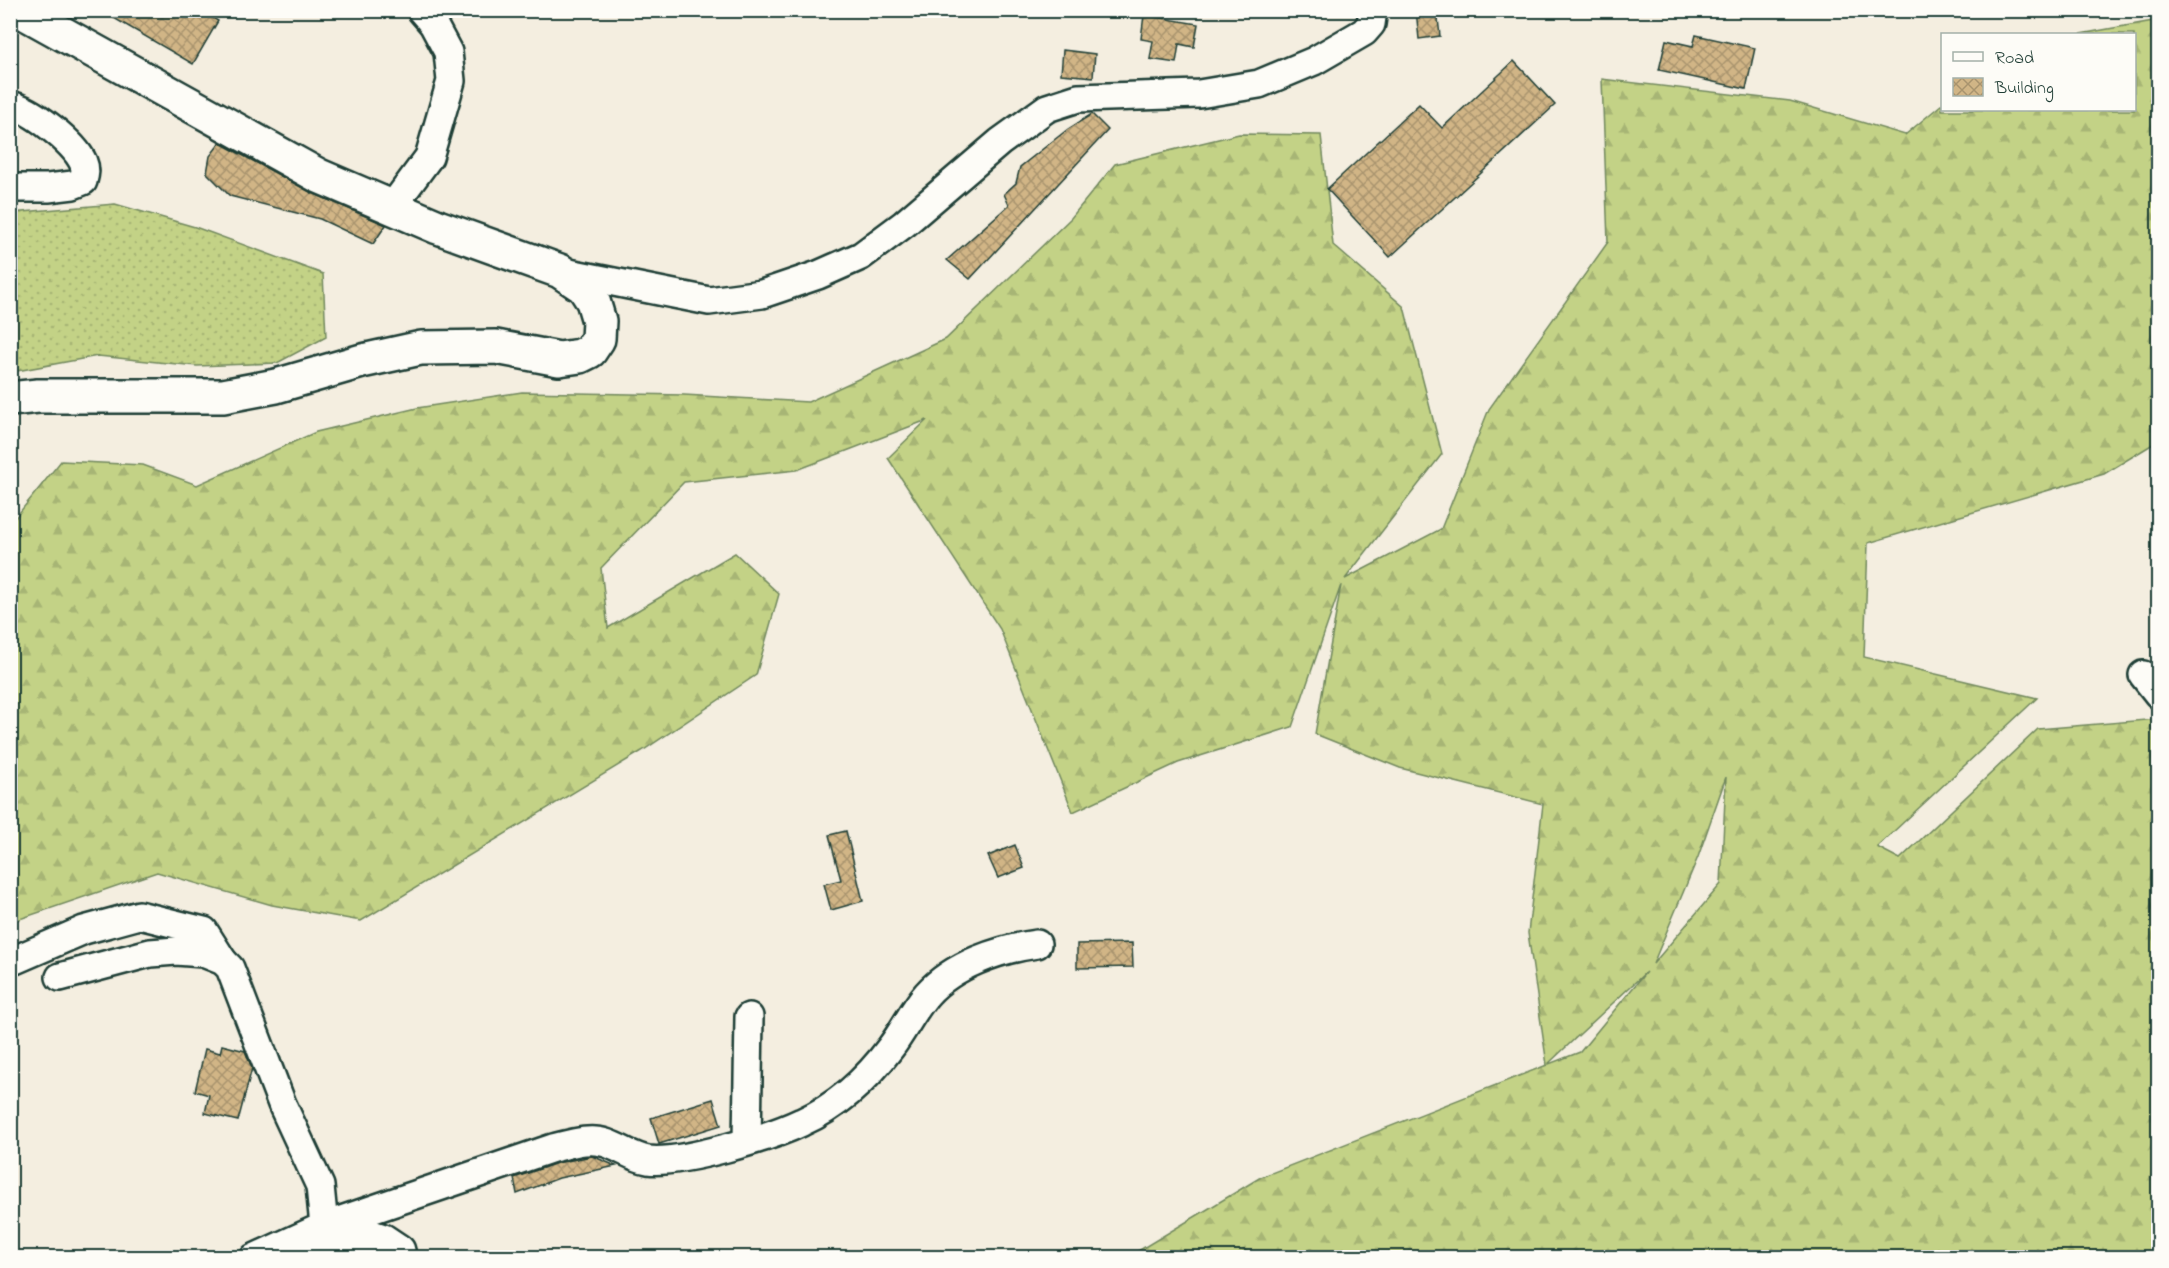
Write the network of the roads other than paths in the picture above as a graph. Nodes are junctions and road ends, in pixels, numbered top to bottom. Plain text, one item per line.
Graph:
1 (20, 10) edge
2 (421, 10) edge
3 (1373, 10) edge
4 (10, 105) edge
5 (10, 188) edge
6 (392, 207) junction
7 (560, 271) junction
8 (10, 399) edge
9 (1036, 944) dead end
10 (10, 962) edge
11 (223, 962) junction
12 (60, 977) dead end
13 (749, 1017) dead end
14 (747, 1141) junction
15 (324, 1226) junction
16 (254, 1257) edge
17 (285, 1257) edge
18 (399, 1257) edge

1 - 6 main road
2 - 6 street
3 - 7 street
4 - 5 street
6 - 7 main road
7 - 8 main road
9 - 14 street
10 - 11 street
11 - 12 street
11 - 15 street
13 - 14 street
14 - 15 street
15 - 16 street
17 - 18 main road

